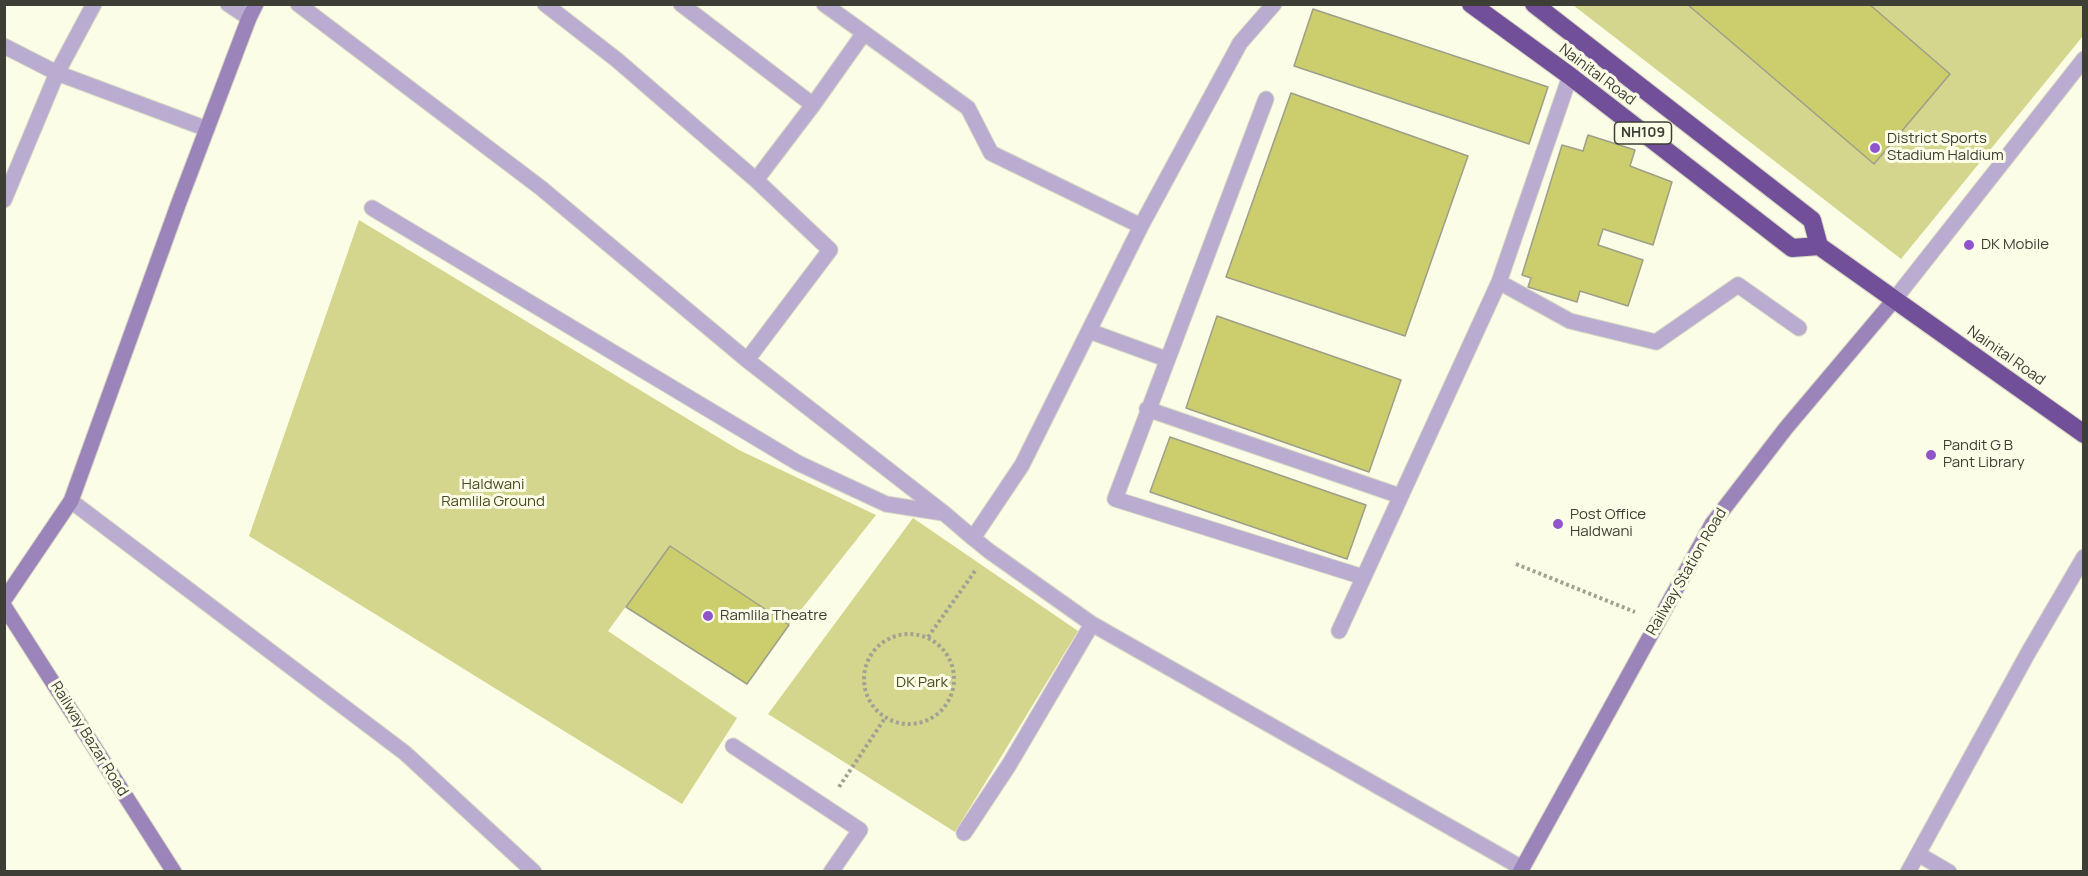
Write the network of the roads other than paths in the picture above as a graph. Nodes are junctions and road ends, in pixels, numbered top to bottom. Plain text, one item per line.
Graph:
1 (94, 4) edge
2 (228, 4) edge
3 (256, 4) edge
4 (298, 4) edge
5 (545, 4) edge
6 (681, 4) edge
7 (824, 4) edge
8 (1274, 4) edge
9 (1471, 4) edge
10 (1534, 4) edge
11 (249, 18) junction
12 (864, 33) junction
13 (4, 46) edge
14 (2084, 59) edge
15 (57, 73) junction
16 (1570, 76) junction
17 (1266, 99) dead end
18 (813, 105) junction
19 (207, 129) junction
20 (756, 180) junction
21 (4, 200) edge
22 (372, 208) dead end
23 (1141, 226) junction
24 (1819, 246) junction
25 (1499, 282) junction
26 (1894, 300) junction
27 (1799, 328) dead end
28 (1089, 331) junction
29 (1166, 359) junction
30 (747, 360) junction
31 (1147, 409) junction
32 (2084, 434) edge
33 (1400, 496) junction
34 (71, 501) junction
35 (945, 514) junction
36 (973, 538) junction
37 (2084, 557) edge
38 (1363, 577) junction
39 (4, 600) edge
40 (4, 606) edge
41 (1092, 624) junction
42 (1339, 631) dead end
43 (733, 746) dead end
44 (964, 833) dead end
45 (1918, 854) junction
46 (1521, 870) edge
47 (174, 872) edge
48 (534, 872) edge
49 (831, 872) edge
50 (1908, 872) edge
51 (1949, 872) edge

1 - 15 street
2 - 11 street
3 - 11 street
4 - 30 street
5 - 20 street
6 - 18 street
7 - 12 street
8 - 23 street
9 - 16 highway, Nainital Road / NH109
10 - 24 highway, Nainital Road / NH109
11 - 19 street
12 - 18 street
12 - 23 street
13 - 15 street
14 - 26 street
15 - 19 street
15 - 21 street
16 - 24 highway, Nainital Road / NH109
16 - 25 street
17 - 29 street
18 - 20 street
19 - 34 street
20 - 30 street
22 - 35 street
23 - 28 street
24 - 26 highway, Nainital Road
25 - 27 street
25 - 33 street
26 - 32 highway, Nainital Road
26 - 46 street, Railway Station Road
28 - 29 street
28 - 36 street
29 - 31 street
30 - 35 street
31 - 33 street
31 - 38 street
33 - 38 street
34 - 39 street
34 - 48 street
35 - 36 street
36 - 41 street
37 - 45 street
38 - 42 street
40 - 47 street, Railway Bazar Road
41 - 44 street
41 - 46 street
43 - 49 street
45 - 50 street
45 - 51 street

